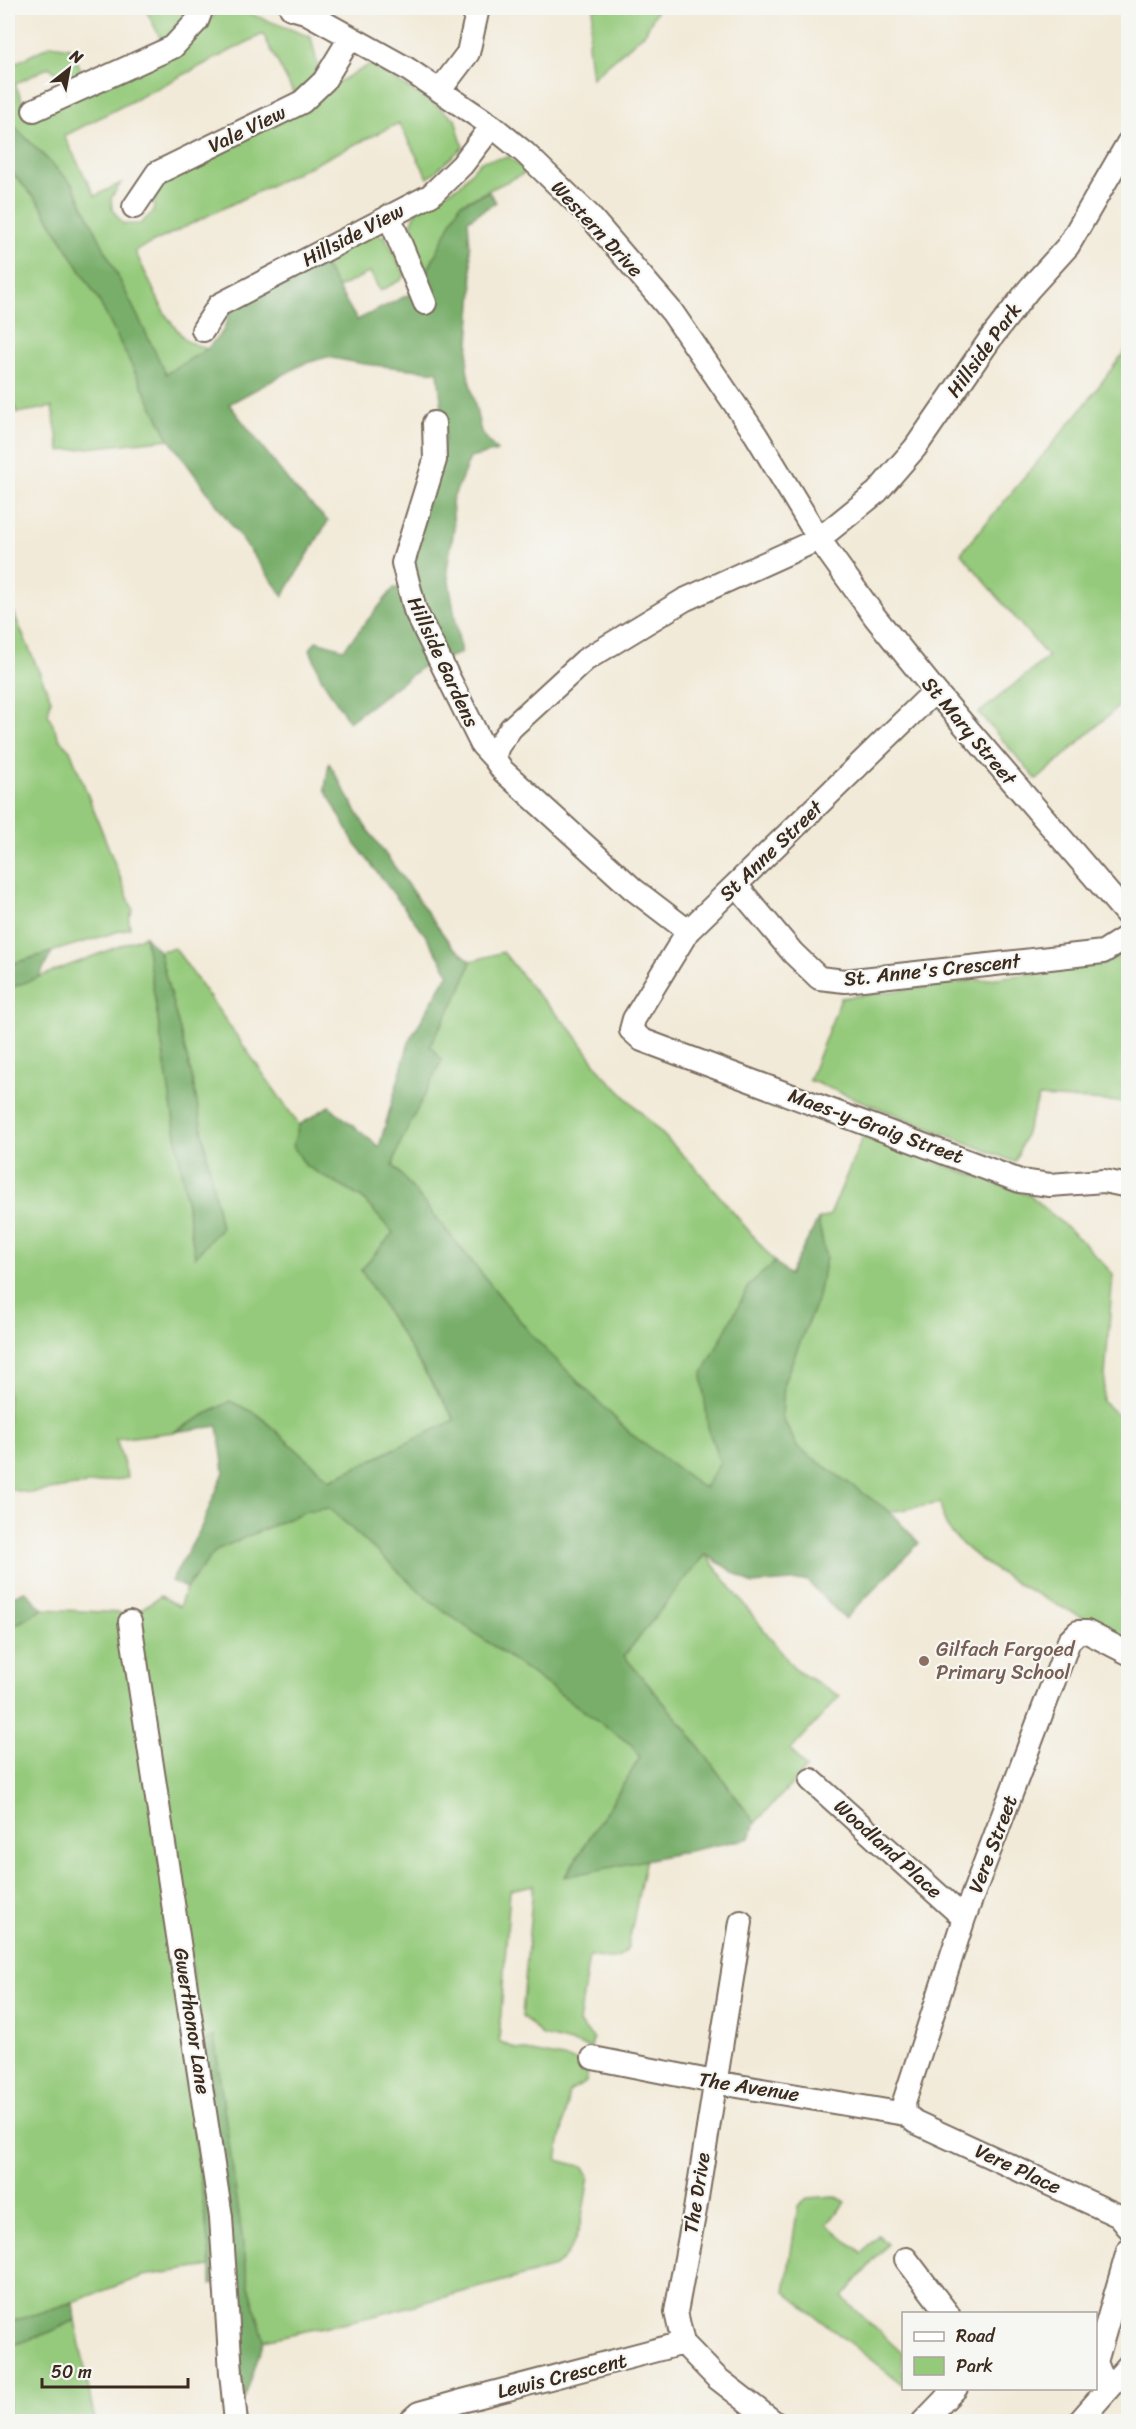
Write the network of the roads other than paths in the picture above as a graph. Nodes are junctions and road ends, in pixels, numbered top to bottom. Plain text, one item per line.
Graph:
1 (202, 8) edge
2 (478, 8) edge
3 (301, 9) edge
4 (350, 38) junction
5 (440, 90) junction
6 (34, 110) dead end
7 (492, 126) junction
8 (1128, 143) edge
9 (134, 207) dead end
10 (389, 216) junction
11 (424, 303) dead end
12 (203, 330) dead end
13 (434, 423) dead end
14 (819, 539) junction
15 (935, 691) junction
16 (494, 758) junction
17 (735, 885) junction
18 (1128, 916) edge
19 (688, 931) junction
20 (1128, 936) edge
21 (632, 1030) joint
22 (1128, 1186) edge
23 (130, 1622) dead end
24 (1128, 1653) edge
25 (811, 1780) dead end
26 (964, 1918) junction
27 (741, 1922) dead end
28 (593, 2058) dead end
29 (714, 2082) junction
30 (905, 2114) junction
31 (1128, 2227) edge
32 (1128, 2251) edge
33 (906, 2259) dead end
34 (947, 2312) edge
35 (682, 2343) junction
36 (1097, 2359) edge
37 (1097, 2365) edge
38 (1128, 2366) edge
39 (954, 2390) edge
40 (1107, 2390) junction
41 (237, 2421) edge
42 (409, 2421) edge
43 (774, 2421) edge
44 (923, 2421) edge
45 (1079, 2421) edge

1 - 6 street
2 - 5 street
3 - 4 street, Western Drive
4 - 5 street, Western Drive
4 - 9 street, Vale View
5 - 7 street, Western Drive
7 - 10 street, Hillside View
7 - 14 street, Western Drive
8 - 14 street, Hillside Park
10 - 11 street
10 - 12 street, Hillside View
13 - 16 street, Hillside Gardens
14 - 15 street, St Mary Street
14 - 16 street, Hillside Park
15 - 17 street, St Anne Street
15 - 18 street, St Mary Street
16 - 19 street, Hillside Gardens
17 - 19 street, St Anne Street
17 - 20 street, St. Anne's Crescent
19 - 21 street, St Anne Street
21 - 22 street, Maes-y-Graig Street
23 - 41 street, Gwerthonor Lane
24 - 26 street, Vere Street
25 - 26 street, Woodland Place
26 - 30 street, Vere Street
27 - 29 street, The Drive
28 - 29 street, The Avenue
29 - 30 street, The Avenue
29 - 35 street, The Drive
30 - 31 street, Vere Place
32 - 36 street
33 - 34 street
35 - 42 street, Lewis Crescent
35 - 43 street
37 - 40 street
38 - 40 street
39 - 44 street
40 - 45 street

